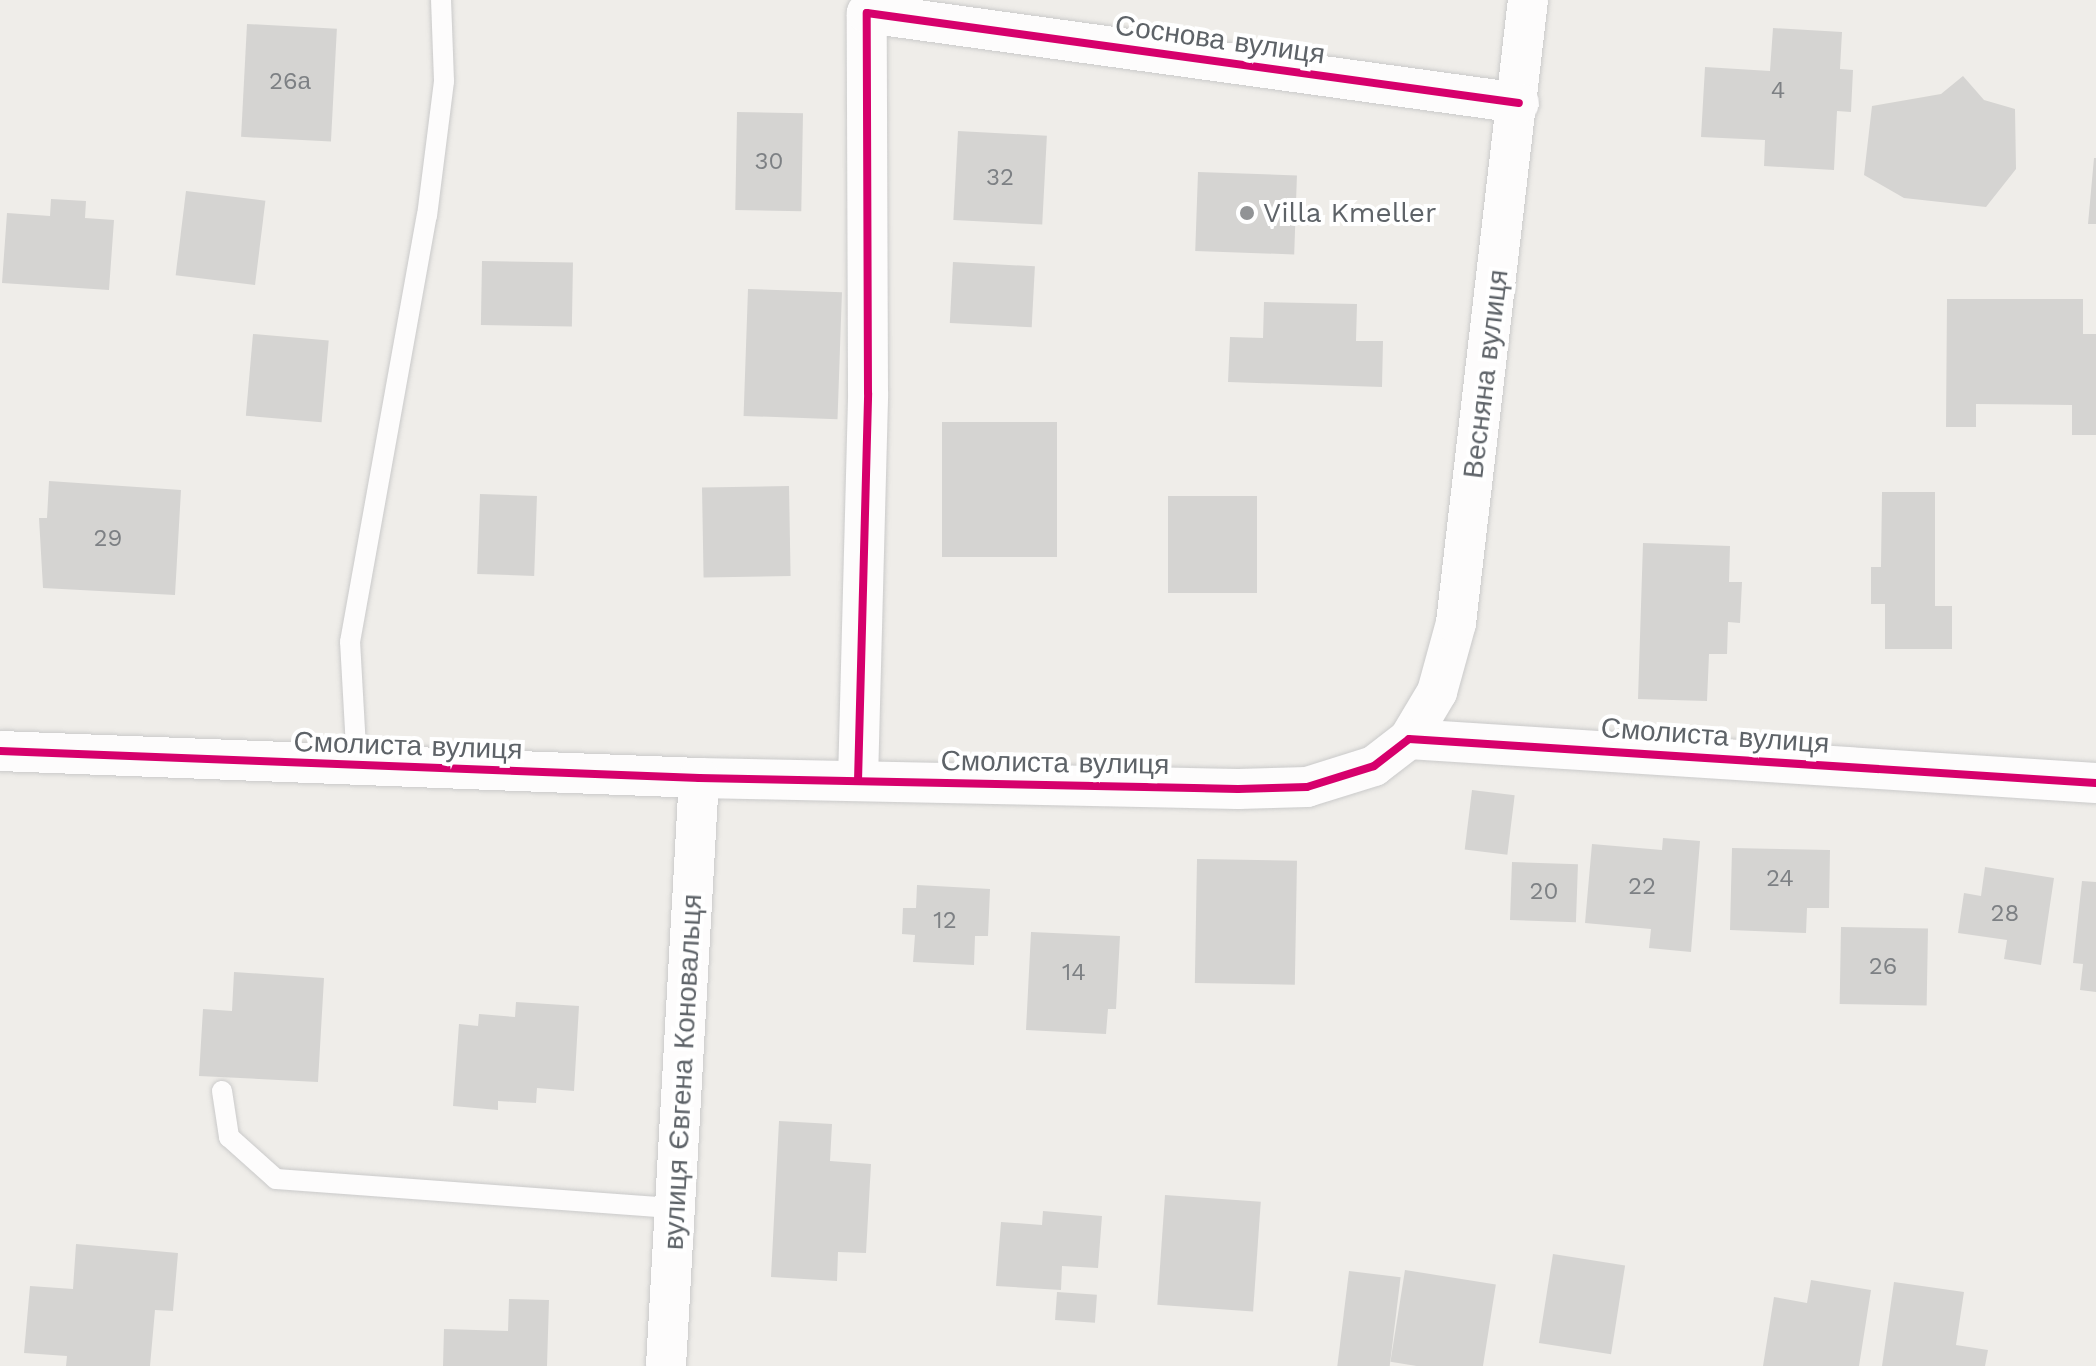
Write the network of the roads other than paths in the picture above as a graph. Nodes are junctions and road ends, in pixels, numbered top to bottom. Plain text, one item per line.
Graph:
1 (441, 0) edge
2 (1528, 0) edge
3 (1519, 103) junction
4 (1409, 739) junction
5 (0, 751) edge
6 (357, 766) junction
7 (699, 778) junction
8 (858, 781) junction
9 (2096, 783) edge
10 (222, 1091) dead end
11 (675, 1208) junction
12 (666, 1366) edge

1 - 6 lane
2 - 3 street, Весняна вулиця
3 - 4 street, Весняна вулиця
3 - 8 street, Соснова вулиця
4 - 8 street, Смолиста вулиця
4 - 9 street, Смолиста вулиця
5 - 6 street, Смолиста вулиця
6 - 7 street, Смолиста вулиця
7 - 8 street, Смолиста вулиця
7 - 11 street, вулиця Євгена Коновальця
10 - 11 lane
11 - 12 street, вулиця Євгена Коновальця

